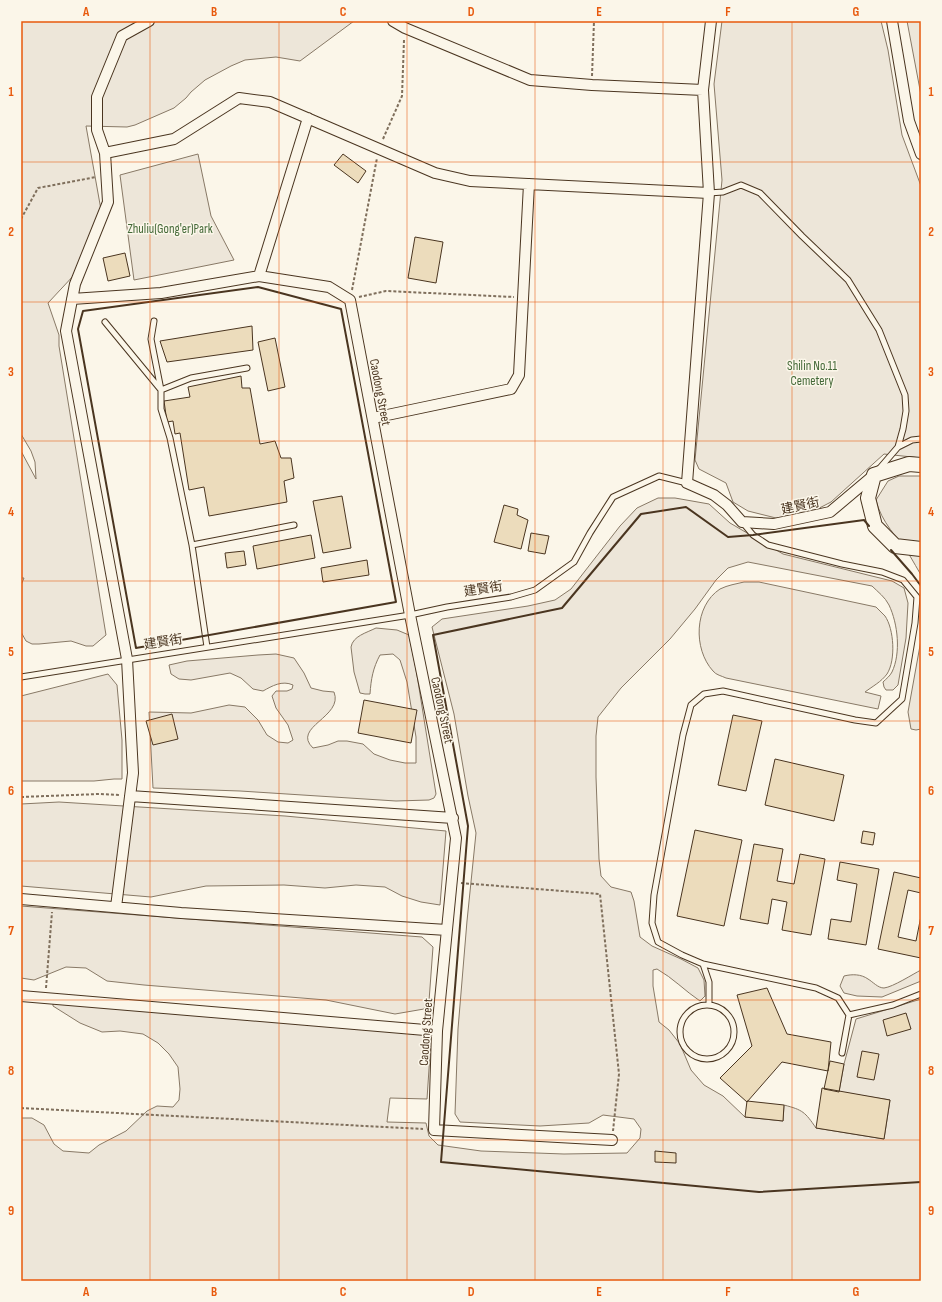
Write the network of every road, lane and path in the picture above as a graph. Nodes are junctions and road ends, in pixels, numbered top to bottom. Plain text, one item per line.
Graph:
1 (149, 21) edge
2 (393, 21) edge
3 (594, 21) edge
4 (711, 21) edge
5 (892, 21) edge
6 (405, 28) junction
7 (592, 85) junction
8 (703, 90) junction
9 (308, 118) junction
10 (379, 148) junction
11 (105, 153) junction
12 (921, 154) edge
13 (106, 175) junction
14 (529, 184) junction
15 (708, 193) junction
16 (21, 219) edge
17 (258, 276) junction
18 (524, 298) junction
19 (72, 299) junction
20 (350, 300) junction
21 (154, 321) dead end
22 (105, 322) dead end
23 (247, 368) dead end
24 (161, 390) junction
25 (373, 418) junction
26 (921, 439) edge
27 (898, 447) junction
28 (921, 465) edge
29 (874, 475) junction
30 (687, 483) junction
31 (742, 522) junction
32 (294, 525) dead end
33 (192, 545) junction
34 (921, 549) edge
35 (410, 615) junction
36 (207, 647) junction
37 (127, 659) junction
38 (21, 677) edge
39 (130, 796) junction
40 (21, 797) edge
41 (452, 818) junction
42 (452, 883) junction
43 (21, 899) edge
44 (52, 901) junction
45 (116, 907) junction
46 (447, 930) junction
47 (703, 964) junction
48 (921, 994) edge
49 (21, 996) edge
50 (46, 998) junction
51 (709, 1004) junction
52 (849, 1015) junction
53 (437, 1031) junction
54 (842, 1053) dead end
55 (21, 1108) edge
56 (434, 1130) junction
57 (612, 1140) joint

1 - 11 street
2 - 6 street
3 - 7 path
4 - 8 street
5 - 12 street
6 - 7 street
6 - 10 path
7 - 8 street
8 - 15 street
9 - 10 street
9 - 11 street
9 - 17 street
10 - 14 street
10 - 20 path
11 - 13 street
13 - 16 path
13 - 19 street
14 - 15 street
14 - 18 street
15 - 27 lane
15 - 30 street
17 - 19 street
17 - 20 street
18 - 20 path
18 - 25 street
19 - 37 street
20 - 25 street, Caodong Street
21 - 24 lane
22 - 24 lane
23 - 24 lane
24 - 33 lane
25 - 35 street, Caodong Street
26 - 27 lane
27 - 29 lane
28 - 29 street
29 - 31 street, 建賢街
29 - 34 street
30 - 31 street, 建賢街
30 - 35 lane, 建賢街
31 - 47 lane
32 - 33 lane
33 - 36 lane
35 - 36 lane, 建賢街
35 - 41 street, Caodong Street
36 - 37 lane, 建賢街
37 - 38 lane, 建賢街
37 - 39 street
39 - 40 path
39 - 41 street
39 - 45 street
41 - 42 street, Caodong Street
42 - 46 street, Caodong Street
42 - 57 path
43 - 44 street
44 - 45 street
44 - 50 path
45 - 46 street
46 - 53 street, Caodong Street
47 - 51 lane
47 - 52 lane
48 - 52 lane
49 - 50 street
50 - 53 street
51 - 51 lane
52 - 54 lane
53 - 56 street, Caodong Street
55 - 56 path
56 - 57 street

